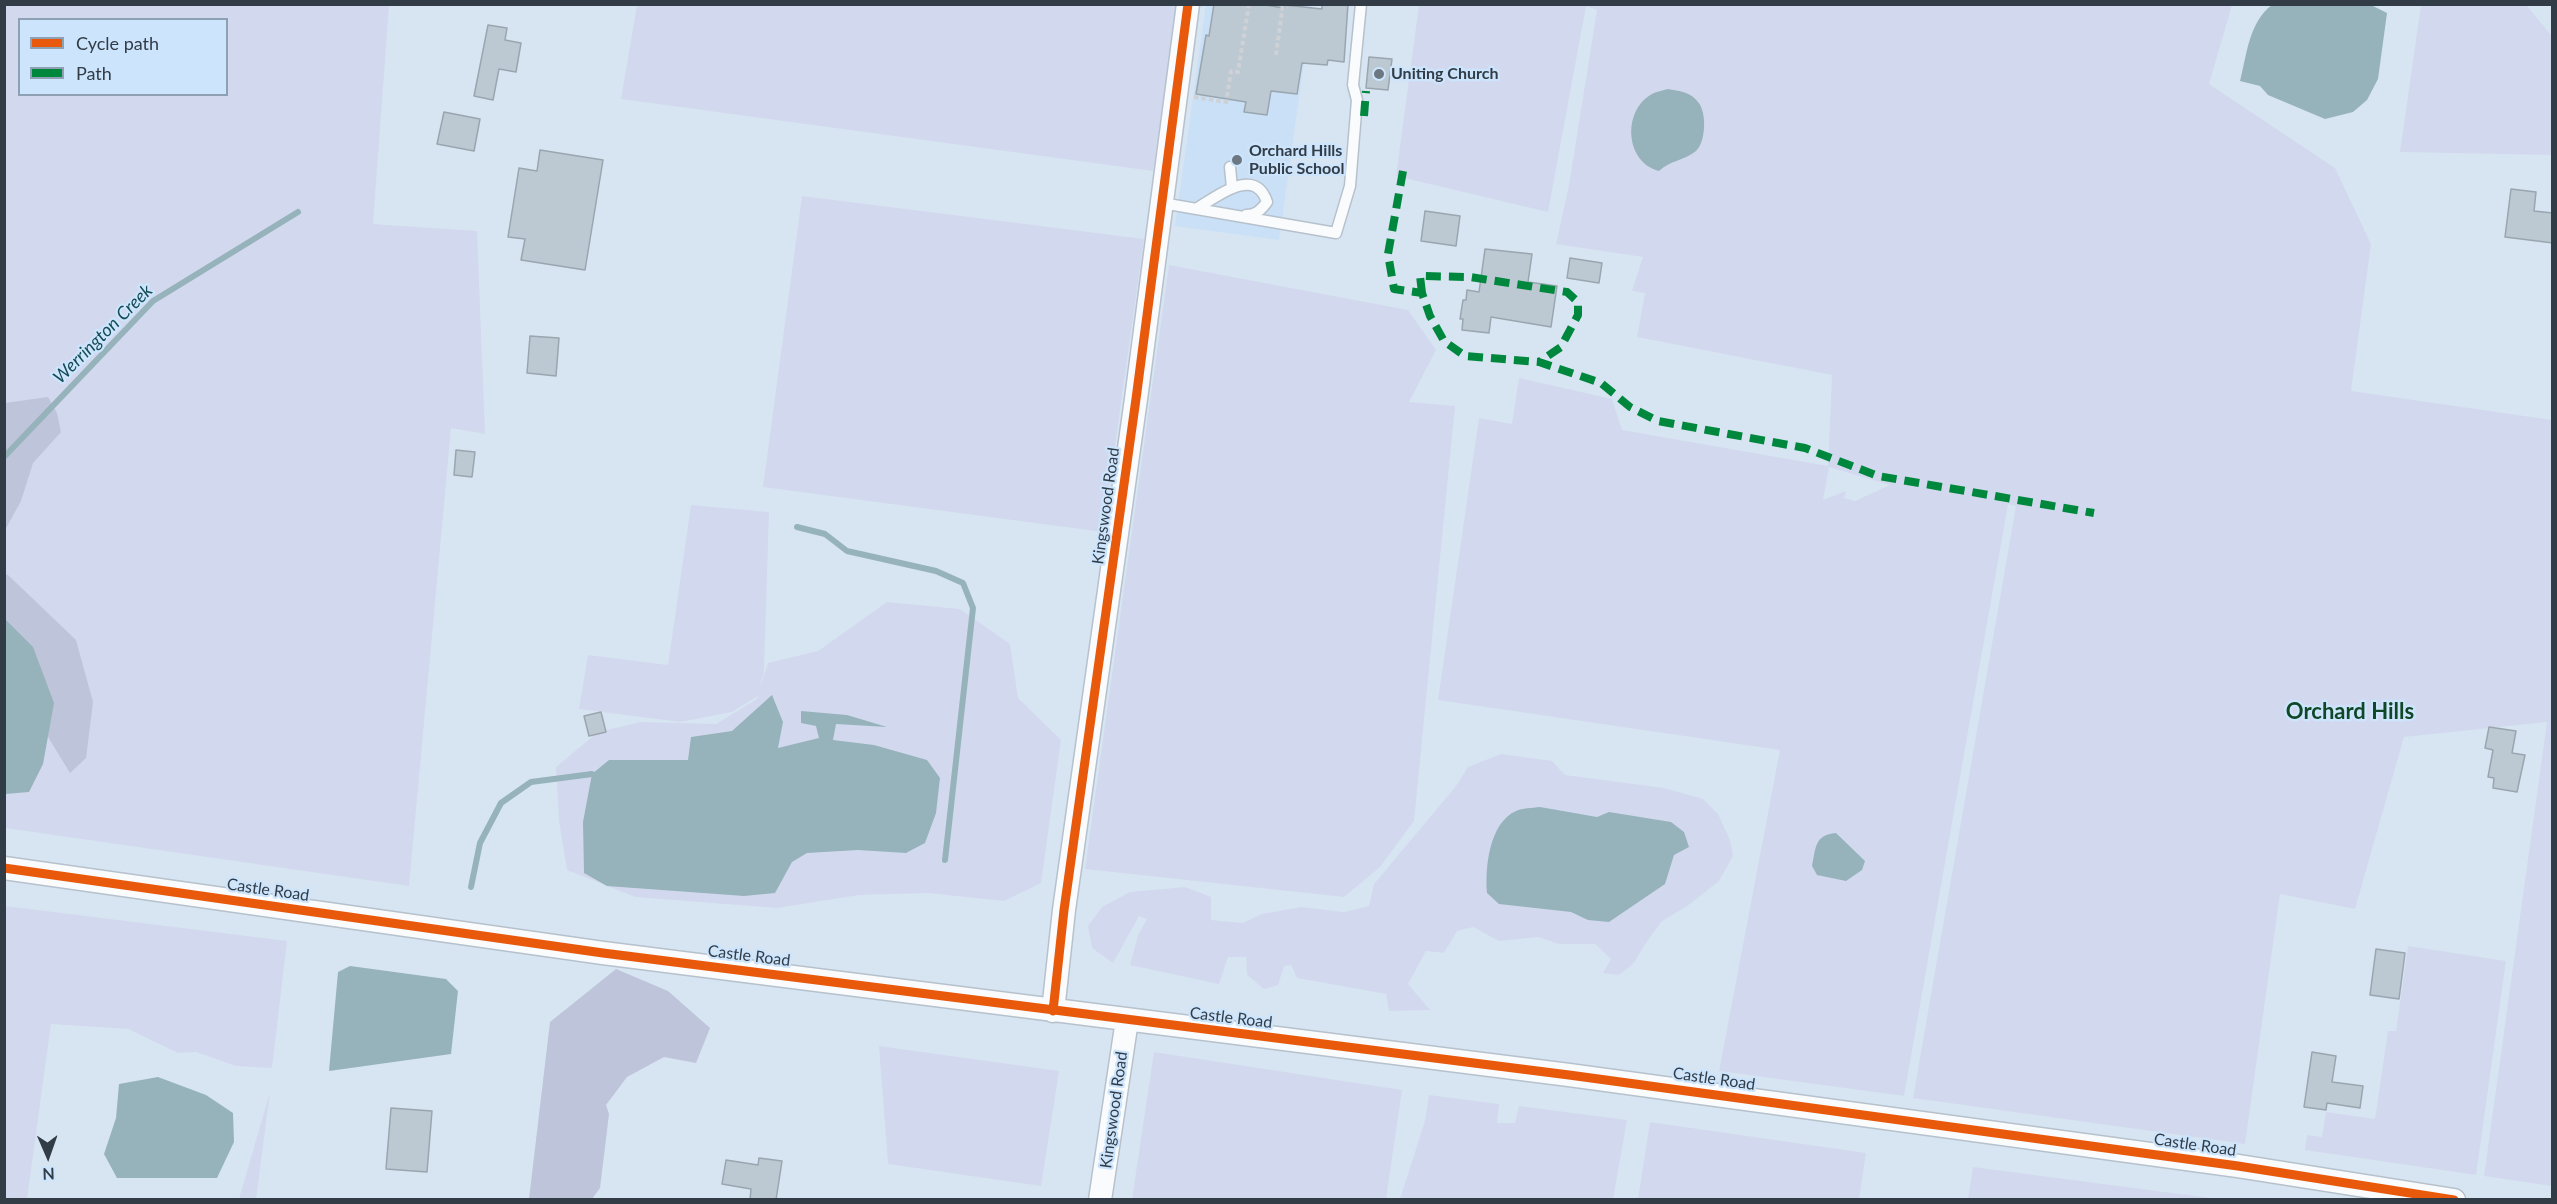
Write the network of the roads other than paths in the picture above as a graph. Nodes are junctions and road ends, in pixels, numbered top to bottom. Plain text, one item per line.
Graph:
1 (1361, 4) edge
2 (1189, 6) edge
3 (1230, 167) dead end
4 (1232, 188) junction
5 (1162, 203) junction
6 (1196, 209) junction
7 (1232, 215) junction
8 (4, 868) edge
9 (1053, 1011) junction
10 (1127, 1020) junction
11 (1100, 1200) edge
12 (2454, 1200) edge

1 - 7 lane
2 - 5 street, Kingswood Road
3 - 4 lane
4 - 6 lane
4 - 7 lane
5 - 6 lane
5 - 9 street, Kingswood Road
6 - 7 lane
8 - 9 street, Castle Road
9 - 10 street, Castle Road
10 - 11 street, Kingswood Road
10 - 12 street, Castle Road

